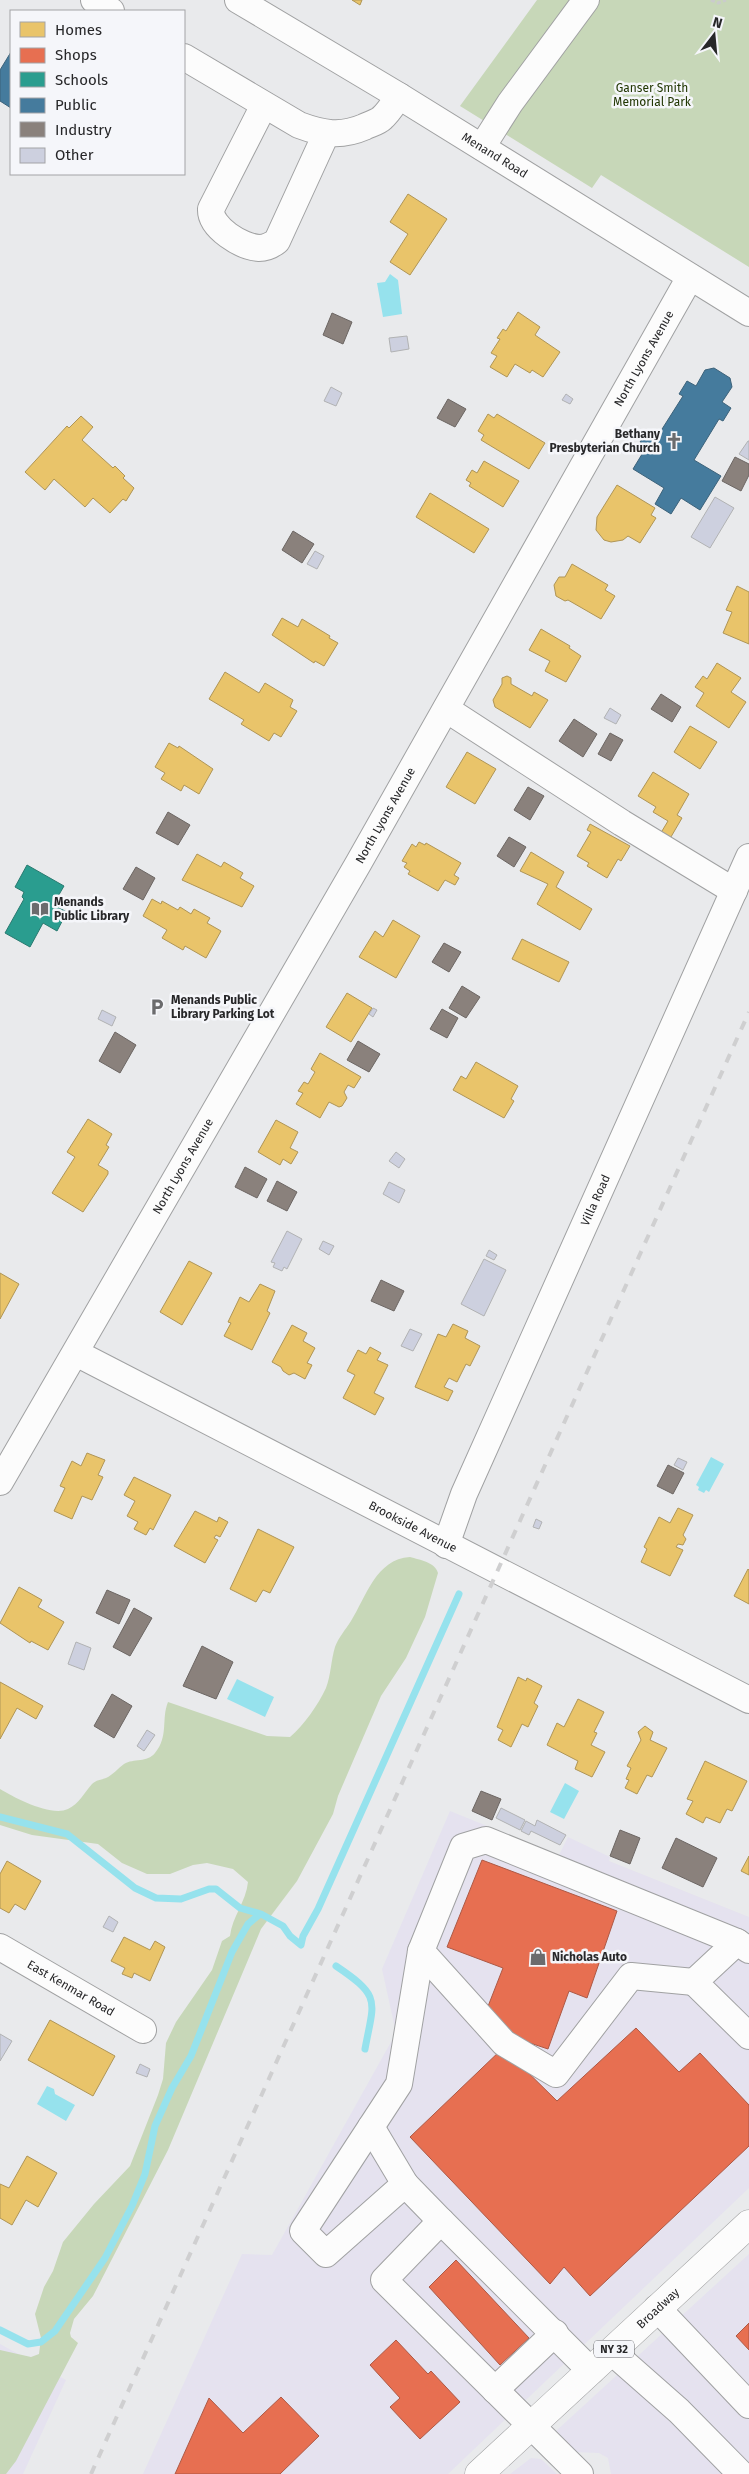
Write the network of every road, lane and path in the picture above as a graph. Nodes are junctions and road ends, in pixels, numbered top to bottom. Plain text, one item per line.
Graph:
1 (94, 0) edge
2 (238, 0) edge
3 (586, 0) edge
4 (710, 0) edge
5 (726, 0) edge
6 (109, 10) edge
7 (185, 58) edge
8 (399, 96) junction
9 (264, 105) junction
10 (326, 134) junction
11 (482, 147) junction
12 (690, 277) junction
13 (749, 314) edge
14 (446, 709) junction
15 (749, 857) edge
16 (734, 891) junction
17 (76, 1353) junction
18 (0, 1482) edge
19 (446, 1545) junction
20 (749, 1700) edge
21 (743, 1946) edge
22 (0, 1947) edge
23 (421, 1951) junction
24 (694, 1982) junction
25 (143, 2030) dead end
26 (749, 2036) edge
27 (371, 2127) junction
28 (406, 2184) junction
29 (442, 2221) junction
30 (749, 2224) edge
31 (658, 2308) junction
32 (555, 2334) junction
33 (612, 2352) junction
34 (591, 2371) junction
35 (495, 2390) junction
36 (749, 2406) edge
37 (532, 2426) junction
38 (479, 2474) edge
39 (580, 2474) edge
40 (741, 2474) edge

1 - 6 street
2 - 8 street, Menand Road
3 - 11 street
4 - 5 path
7 - 9 street
8 - 10 street
8 - 11 street, Menand Road
9 - 10 street
9 - 10 street
11 - 12 street, Menand Road
12 - 13 street, Menand Road
12 - 14 street, North Lyons Avenue
14 - 16 street
14 - 17 street, North Lyons Avenue
15 - 16 street, Villa Road
16 - 19 street, Villa Road
17 - 18 street, North Lyons Avenue
17 - 19 street, Brookside Avenue
19 - 20 street, Brookside Avenue
21 - 23 street
21 - 24 street
22 - 25 street, East Kenmar Road
23 - 24 street
23 - 27 street
24 - 26 street
27 - 28 street
27 - 28 street
28 - 29 street
29 - 32 street
29 - 35 street
30 - 31 main road, Broadway / NY 32
31 - 33 main road, Broadway / NY 32
31 - 36 street
32 - 34 street
32 - 35 street
33 - 34 main road, Broadway / NY 32
33 - 40 street
34 - 37 main road, Broadway / NY 32
35 - 37 street
37 - 38 main road, Broadway / NY 32
37 - 39 street

